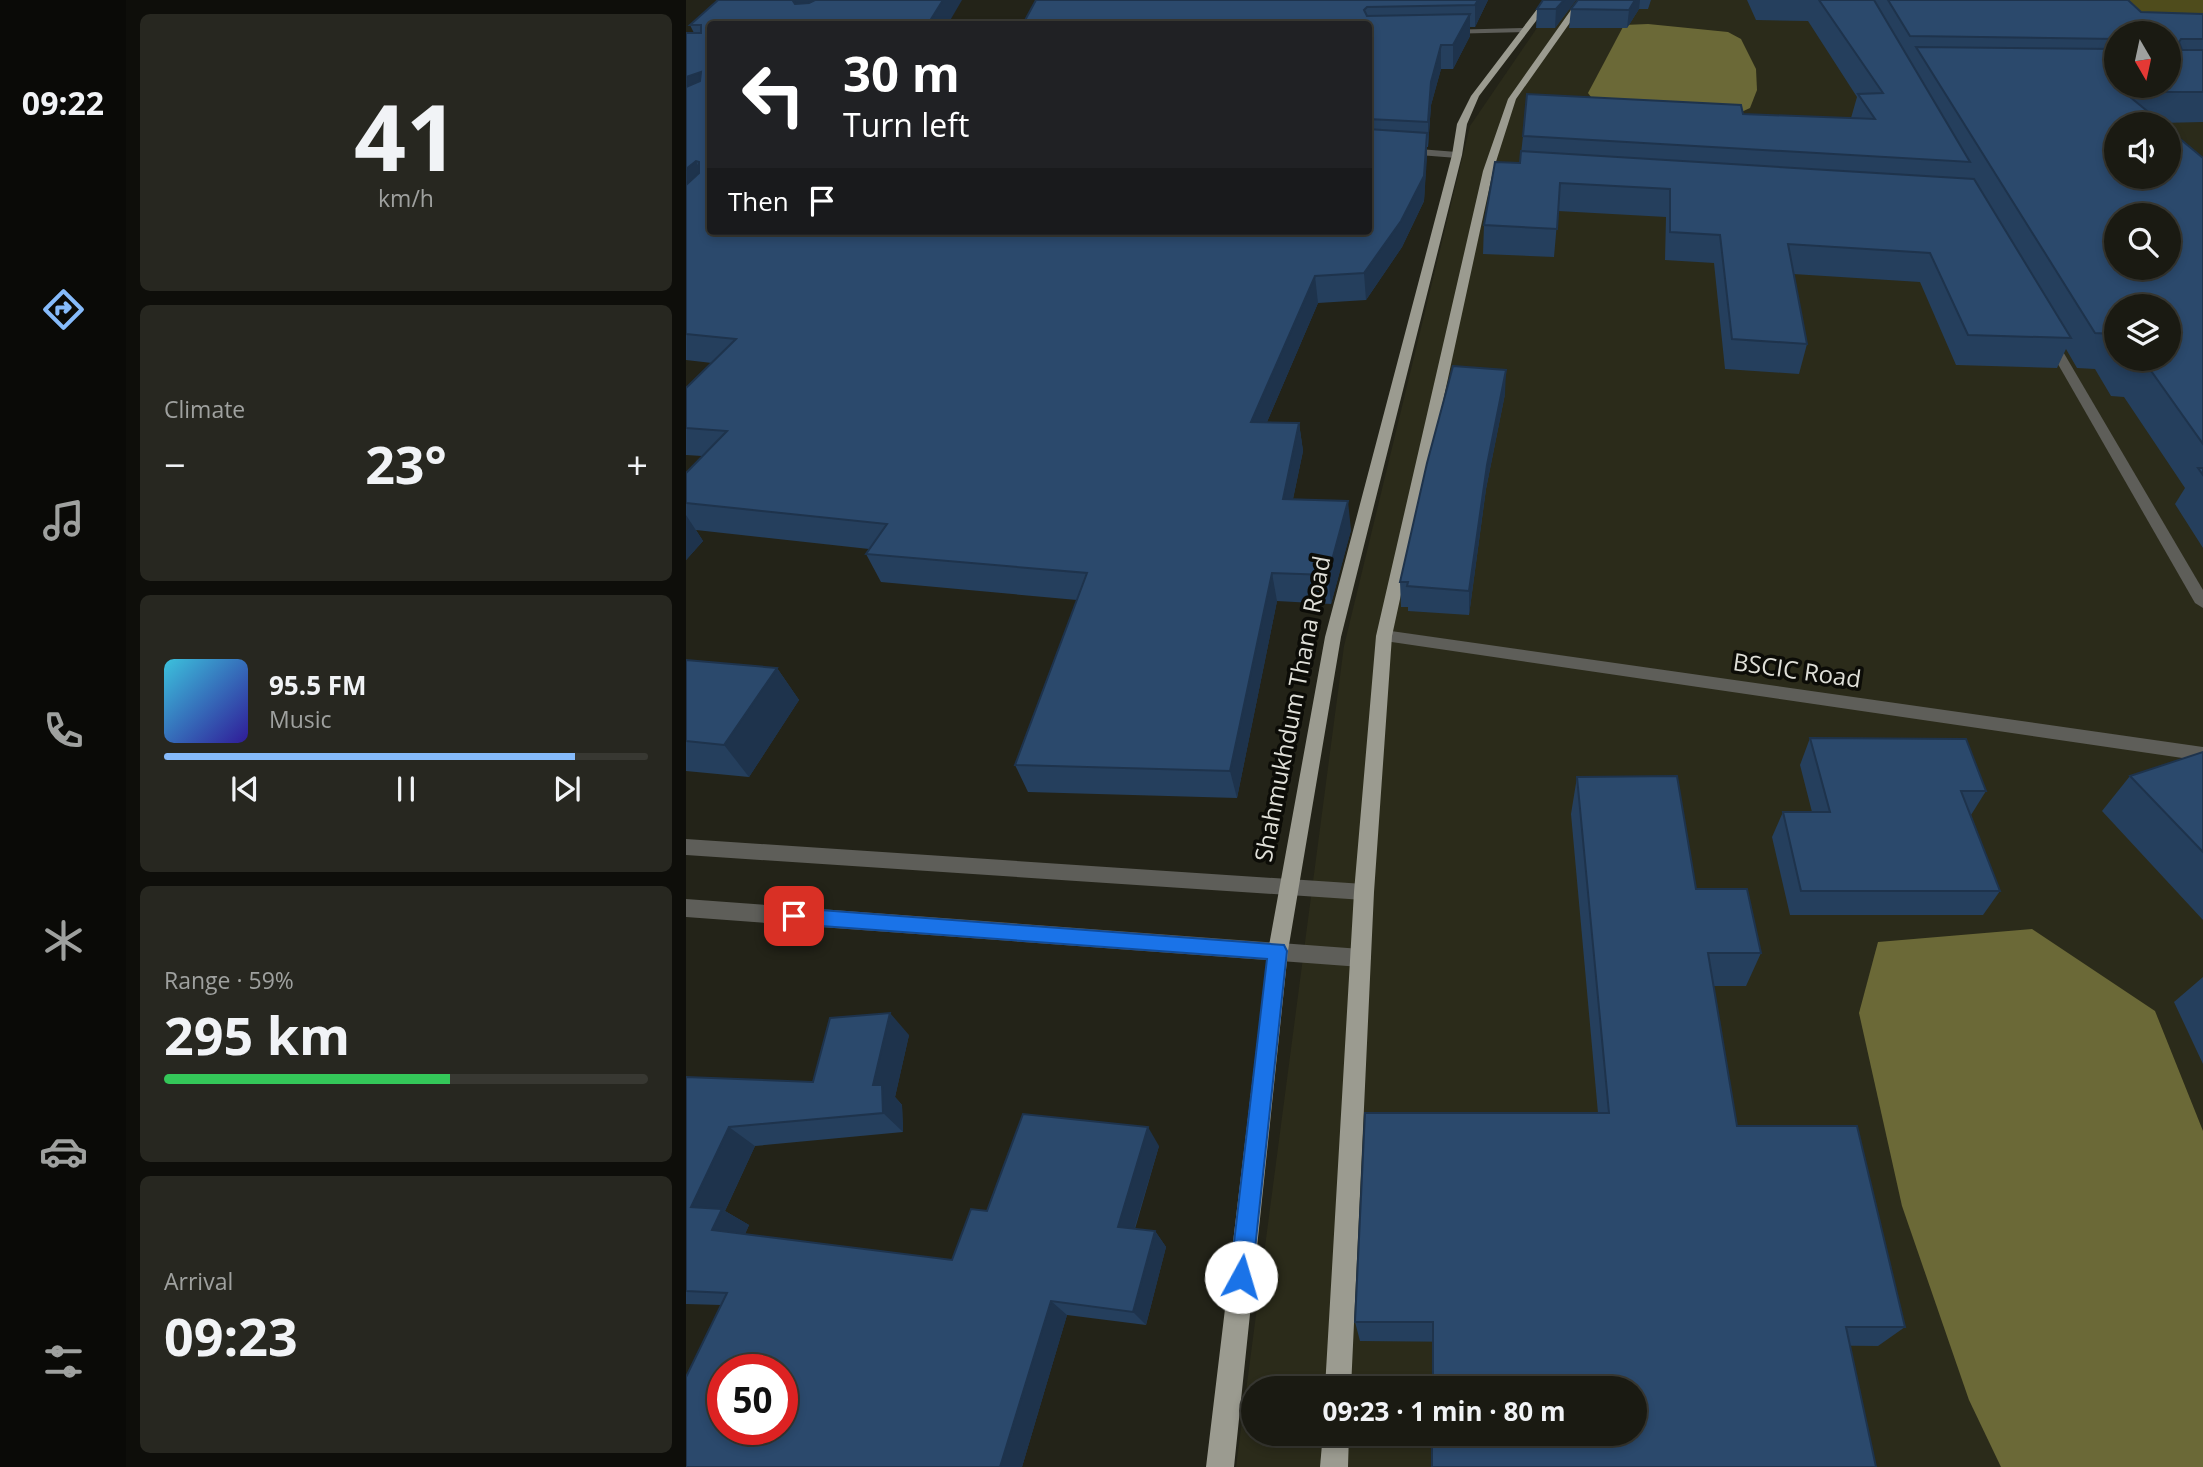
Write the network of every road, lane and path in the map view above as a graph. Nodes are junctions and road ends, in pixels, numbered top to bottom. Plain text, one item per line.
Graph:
1 (1548, 0) edge
2 (1582, 0) edge
3 (1523, 30) junction
4 (1433, 32) edge
5 (1372, 148) edge
6 (1457, 155) junction
7 (2044, 329) edge
8 (2203, 603) edge
9 (1384, 636) junction
10 (2203, 754) edge
11 (686, 846) edge
12 (1289, 887) junction
13 (1364, 892) junction
14 (686, 908) edge
15 (1278, 951) junction
16 (1361, 958) junction
17 (1339, 1376) edge
18 (1335, 1446) edge
19 (1220, 1467) edge
20 (1334, 1467) edge

1 - 3 main road, Shahmukhdum Thana Road
2 - 9 main road
3 - 4 street
3 - 6 main road, Shahmukhdum Thana Road
5 - 6 street
6 - 12 main road, Shahmukhdum Thana Road
7 - 8 street
9 - 10 street, BSCIC Road
9 - 13 main road
11 - 12 street
12 - 13 street
12 - 15 main road, Shahmukhdum Thana Road
13 - 16 main road
14 - 15 street
15 - 16 street
15 - 19 main road, Shahmukhdum Thana Road
16 - 17 main road
18 - 20 main road

